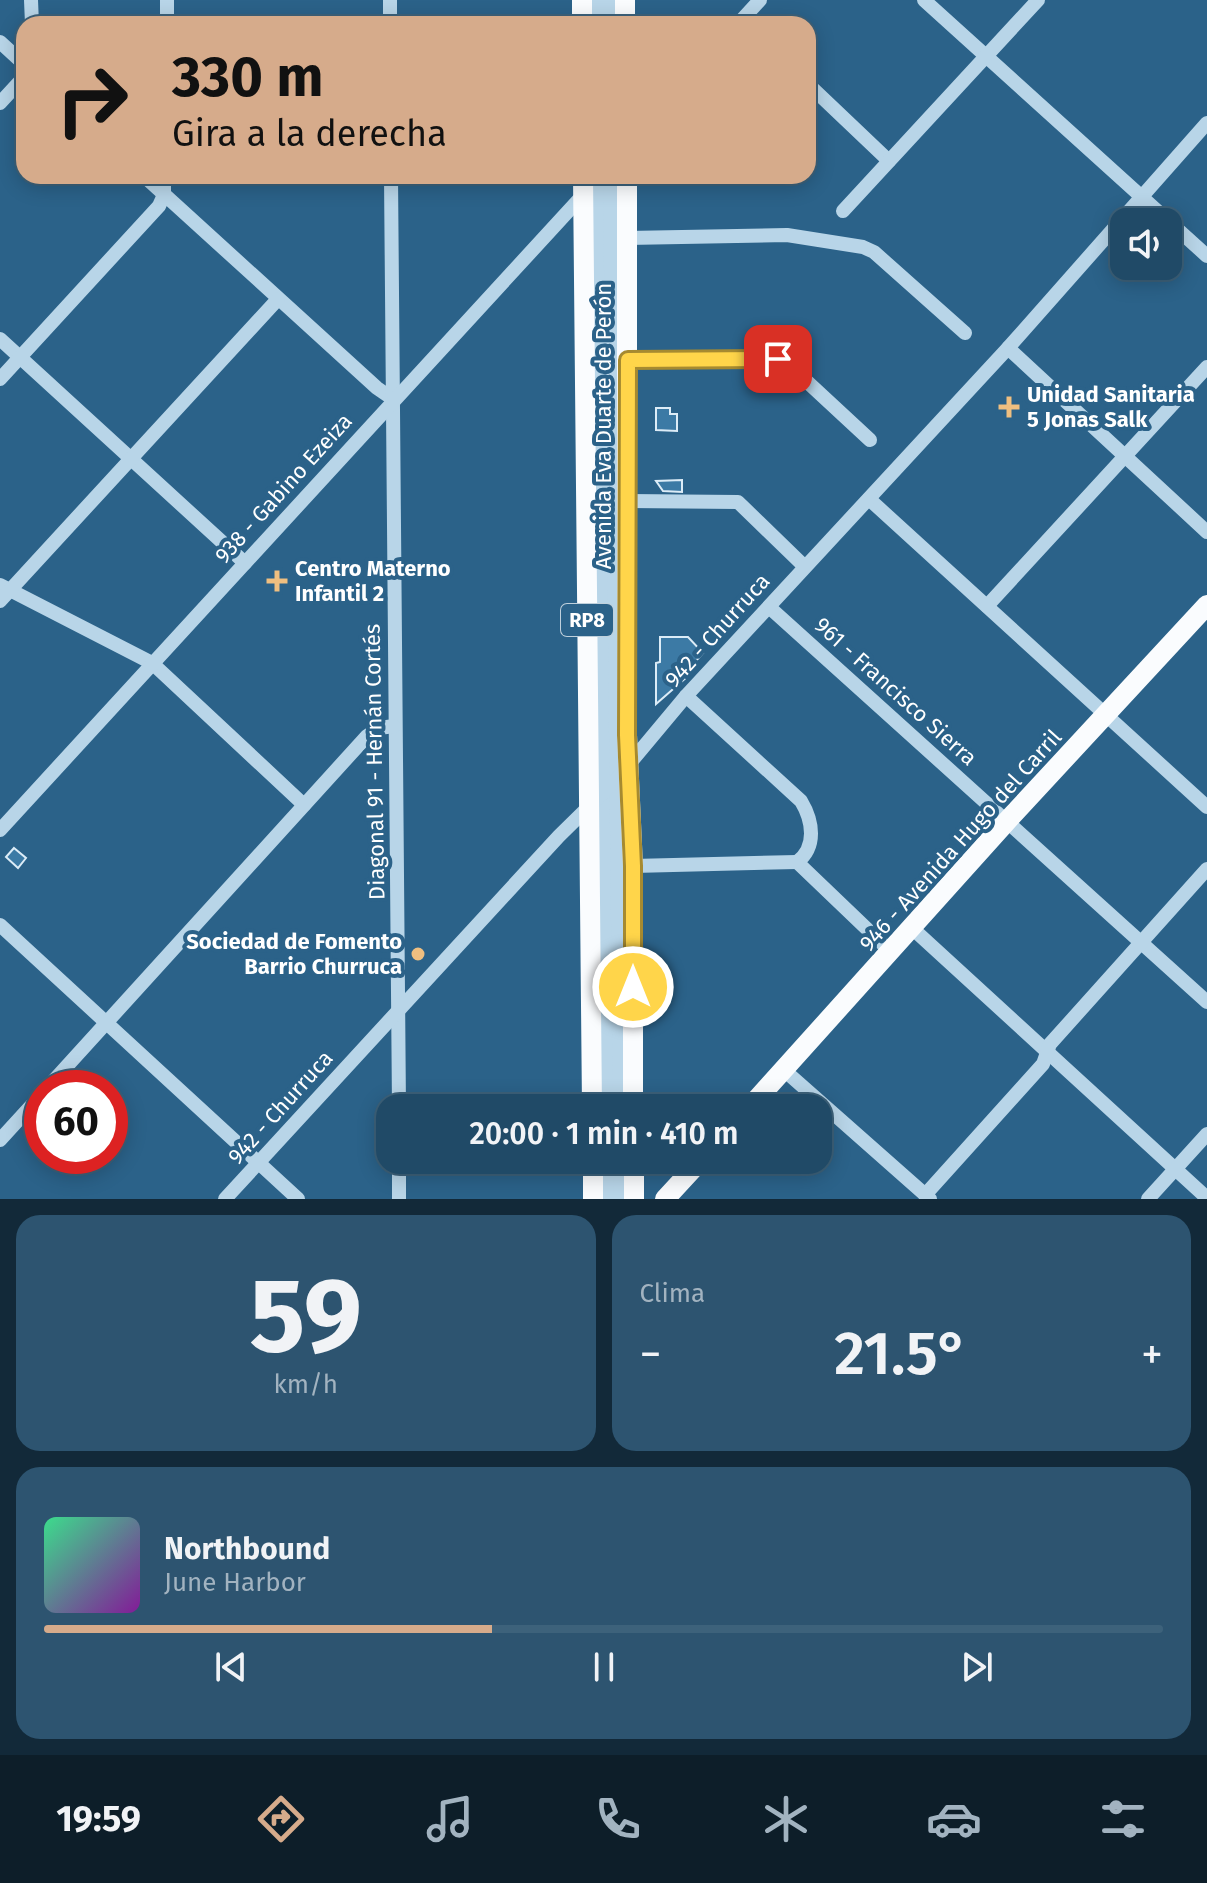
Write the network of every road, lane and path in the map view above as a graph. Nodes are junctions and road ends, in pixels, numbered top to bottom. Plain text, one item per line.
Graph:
1 (760, 0) edge
2 (924, 0) edge
3 (1038, 0) edge
4 (747, 16) edge
5 (0, 42) edge
6 (16, 55) edge
7 (987, 57) junction
8 (16, 86) edge
9 (816, 92) edge
10 (0, 103) edge
11 (1207, 123) edge
12 (889, 161) junction
13 (152, 184) edge
14 (164, 184) edge
15 (391, 184) edge
16 (595, 184) edge
17 (596, 184) edge
18 (596, 184) edge
19 (596, 184) edge
20 (627, 184) edge
21 (164, 195) junction
22 (1142, 195) junction
23 (843, 211) dead end
24 (627, 238) junction
25 (1207, 256) edge
26 (278, 299) junction
27 (965, 333) dead end
28 (0, 339) edge
29 (1008, 348) junction
30 (20, 357) junction
31 (628, 360) junction
32 (1207, 367) edge
33 (0, 379) edge
34 (393, 399) junction
35 (870, 440) dead end
36 (1127, 457) junction
37 (131, 459) junction
38 (869, 499) junction
39 (628, 501) junction
40 (1207, 532) edge
41 (245, 563) junction
42 (804, 566) junction
43 (3, 592) edge
44 (987, 606) junction
45 (769, 607) junction
46 (1205, 610) edge
47 (152, 663) junction
48 (686, 696) junction
49 (1107, 715) junction
50 (394, 726) junction
51 (629, 763) junction
52 (615, 781) junction
53 (596, 799) junction
54 (304, 805) junction
55 (1207, 807) edge
56 (1007, 821) junction
57 (0, 830) edge
58 (797, 862) junction
59 (633, 866) junction
60 (1207, 869) edge
61 (0, 925) edge
62 (912, 928) junction
63 (1141, 942) junction
64 (890, 951) junction
65 (1207, 1002) edge
66 (398, 1010) junction
67 (106, 1023) junction
68 (1047, 1053) junction
69 (63, 1070) edge
70 (784, 1070) junction
71 (399, 1094) edge
72 (592, 1094) edge
73 (607, 1094) edge
74 (620, 1094) edge
75 (633, 1094) edge
76 (762, 1094) edge
77 (24, 1114) edge
78 (1207, 1134) edge
79 (0, 1140) edge
80 (258, 1163) junction
81 (1175, 1169) junction
82 (399, 1174) edge
83 (593, 1174) edge
84 (609, 1174) edge
85 (620, 1174) edge
86 (634, 1174) edge
87 (688, 1174) edge
88 (928, 1197) edge
89 (1207, 1198) edge
90 (225, 1199) edge
91 (298, 1199) edge
92 (399, 1199) edge
93 (593, 1199) edge
94 (610, 1199) edge
95 (621, 1199) edge
96 (634, 1199) edge
97 (665, 1199) edge
98 (1148, 1199) edge

1 - 4 street
2 - 7 street
3 - 7 street
5 - 6 street
7 - 12 street
7 - 22 street
8 - 10 street
9 - 12 street
11 - 22 street, 942 - Churruca
12 - 23 street
13 - 21 street
14 - 21 street
15 - 34 street, Diagonal 91 - Hernán Cortés
16 - 34 street, 938 - Gabino Ezeiza
17 - 53 main road, Avenida Eva Duarte de Perón / RP8
18 - 52 street
19 - 53 street
20 - 24 main road, Avenida Eva Duarte de Perón / RP8
21 - 26 street
21 - 30 street
22 - 25 street
22 - 29 street, 942 - Churruca
24 - 27 street
24 - 31 main road, Avenida Eva Duarte de Perón / RP8
26 - 34 street
26 - 37 street
28 - 30 street
29 - 36 street
29 - 38 street, 942 - Churruca
30 - 33 street
30 - 37 street
31 - 35 street
31 - 39 main road, Avenida Eva Duarte de Perón / RP8
32 - 36 street
34 - 41 street, 938 - Gabino Ezeiza
34 - 50 street, Diagonal 91 - Hernán Cortés
36 - 40 street
36 - 44 street
37 - 41 street
37 - 43 street
38 - 42 street, 942 - Churruca
38 - 44 street
39 - 42 street
39 - 51 main road, Avenida Eva Duarte de Perón / RP8
41 - 47 street, 938 - Gabino Ezeiza
42 - 45 street, 942 - Churruca
43 - 47 street
44 - 49 street
45 - 48 street, 942 - Churruca
45 - 56 street, 961 - Francisco Sierra
46 - 49 main road, 946 - Avenida Hugo del Carril
47 - 54 street
47 - 57 street, 938 - Gabino Ezeiza
48 - 51 street, 942 - Churruca
48 - 58 street
49 - 55 street
49 - 56 main road, 946 - Avenida Hugo del Carril
50 - 54 street
50 - 66 street, Diagonal 91 - Hernán Cortés
51 - 52 street, 942 - Churruca
51 - 59 main road, Avenida Eva Duarte de Perón / RP8
52 - 53 street, 942 - Churruca
52 - 74 street
53 - 66 street, 942 - Churruca
53 - 72 main road, Avenida Eva Duarte de Perón / RP8
53 - 73 street
54 - 67 street
56 - 62 main road, 946 - Avenida Hugo del Carril
56 - 63 street, 961 - Francisco Sierra
58 - 59 street
58 - 64 street
59 - 75 main road, Avenida Eva Duarte de Perón / RP8
60 - 63 street
61 - 67 street
62 - 64 main road, 946 - Avenida Hugo del Carril
62 - 68 street
63 - 65 street, 961 - Francisco Sierra
63 - 68 street
64 - 70 main road, 946 - Avenida Hugo del Carril
66 - 71 street, Diagonal 91 - Hernán Cortés
66 - 80 street, 942 - Churruca
67 - 69 street
67 - 80 street
68 - 81 street
68 - 88 street
70 - 76 main road, 946 - Avenida Hugo del Carril
70 - 88 street
77 - 79 street
78 - 81 street
80 - 90 street, 942 - Churruca
80 - 91 street
81 - 89 street
81 - 98 street
82 - 92 street
83 - 93 main road
84 - 94 street
85 - 95 street
86 - 96 main road
87 - 97 main road

